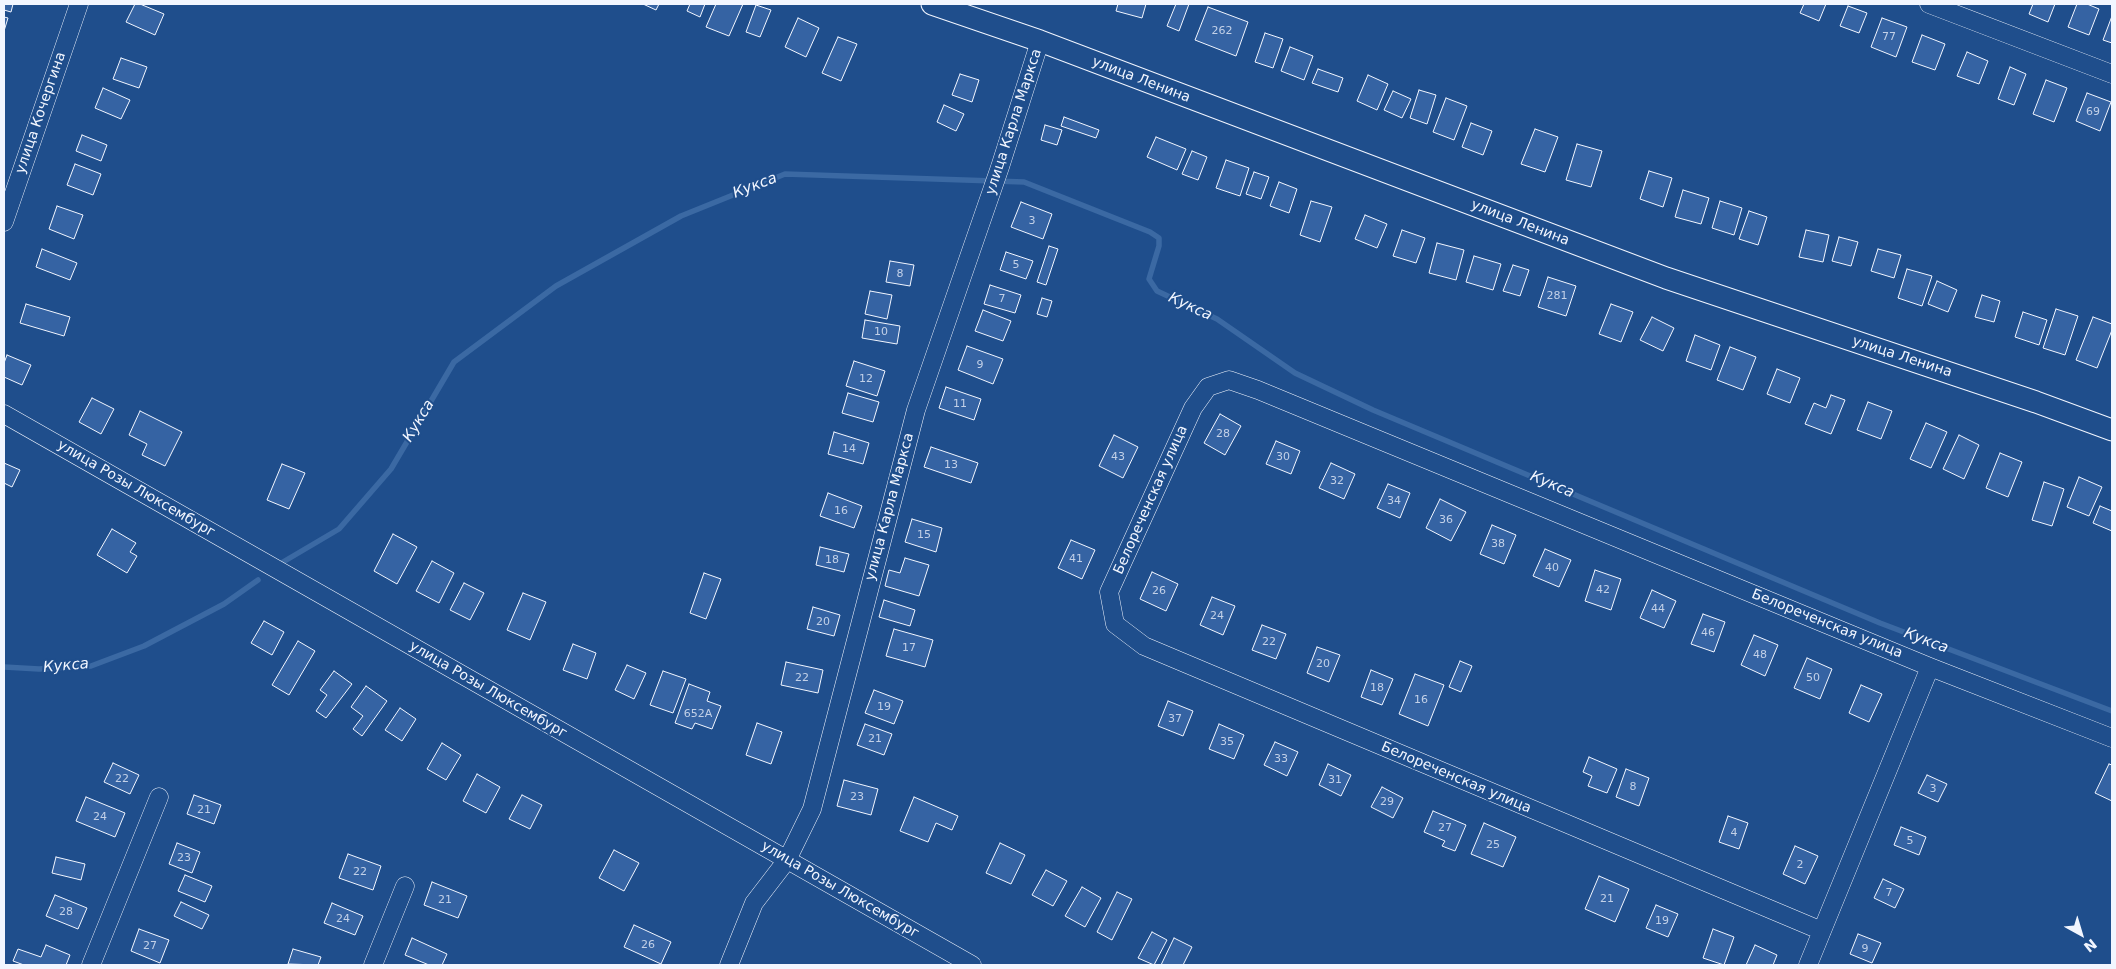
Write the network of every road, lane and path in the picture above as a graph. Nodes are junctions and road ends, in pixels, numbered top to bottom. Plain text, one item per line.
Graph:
1 (79, 4) edge
2 (932, 4) edge
3 (1928, 4) edge
4 (1040, 41) junction
5 (2112, 74) edge
6 (4, 222) edge
7 (4, 414) edge
8 (2112, 430) edge
9 (1930, 667) junction
10 (2112, 738) edge
11 (159, 797) dead end
12 (787, 860) junction
13 (406, 886) dead end
14 (1822, 931) junction
15 (91, 965) edge
16 (373, 965) edge
17 (729, 965) edge
18 (972, 965) edge
19 (1808, 965) edge

1 - 6 street, улица Кочергина
2 - 4 street, улица Ленина
3 - 5 street
4 - 8 street, улица Ленина
4 - 12 street, улица Карла Маркса
7 - 12 street, улица Розы Люксембург
9 - 10 street, Белореченская улица
9 - 14 street
9 - 14 street, Белореченская улица
11 - 15 street
12 - 17 street, улица Карла Маркса
12 - 18 street, улица Розы Люксембург
13 - 16 street
14 - 19 street

